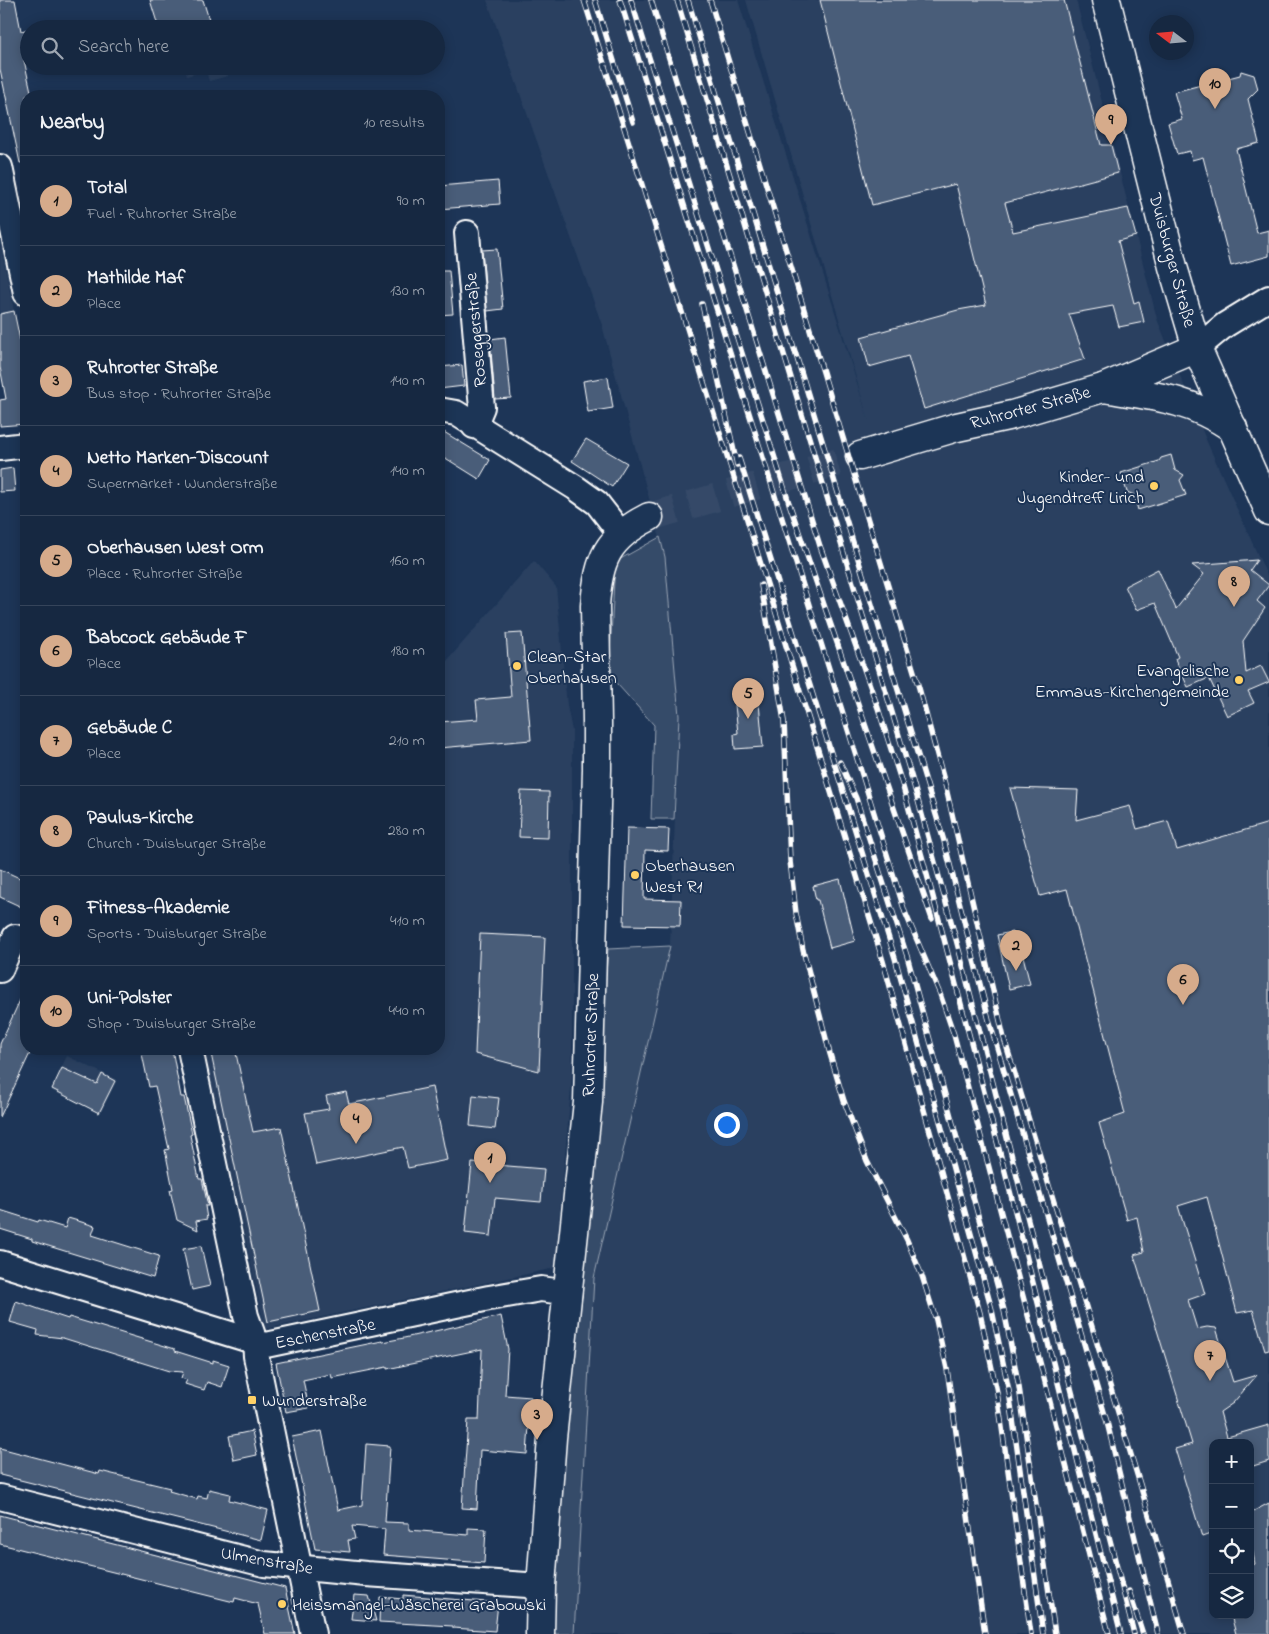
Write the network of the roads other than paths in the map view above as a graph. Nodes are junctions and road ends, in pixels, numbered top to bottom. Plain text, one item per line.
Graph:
1 (1106, 0) edge
2 (0, 167) edge
3 (467, 233) dead end
4 (20, 264) edge
5 (1269, 298) edge
6 (1197, 348) junction
7 (1103, 388) junction
8 (445, 411) edge
9 (474, 426) junction
10 (1233, 428) junction
11 (20, 446) edge
12 (0, 448) edge
13 (860, 456) tunnel mouth
14 (1269, 511) edge
15 (650, 517) tunnel mouth
16 (621, 534) junction
17 (14, 936) edge
18 (0, 970) edge
19 (191, 1055) edge
20 (0, 1263) edge
21 (569, 1293) junction
22 (255, 1341) junction
23 (0, 1497) edge
24 (300, 1568) junction
25 (541, 1586) junction
26 (313, 1634) edge
27 (540, 1634) edge

1 - 6 main road, Duisburger Straße
2 - 4 street
3 - 9 street, Roseggerstraße
5 - 6 street
6 - 7 main road, Ruhrorter Straße
6 - 10 main road, Duisburger Straße
7 - 10 main road
7 - 13 main road, Ruhrorter Straße
8 - 9 street
9 - 16 street
10 - 14 main road, Duisburger Straße
11 - 12 street
15 - 16 main road, Ruhrorter Straße
16 - 21 main road, Ruhrorter Straße
17 - 18 street
19 - 22 street
20 - 22 street, Eschenstraße
21 - 22 street, Eschenstraße
21 - 25 main road, Ruhrorter Straße
22 - 24 street
23 - 24 street, Ulmenstraße
24 - 25 street, Ulmenstraße
24 - 26 street
25 - 27 main road, Ruhrorter Straße

